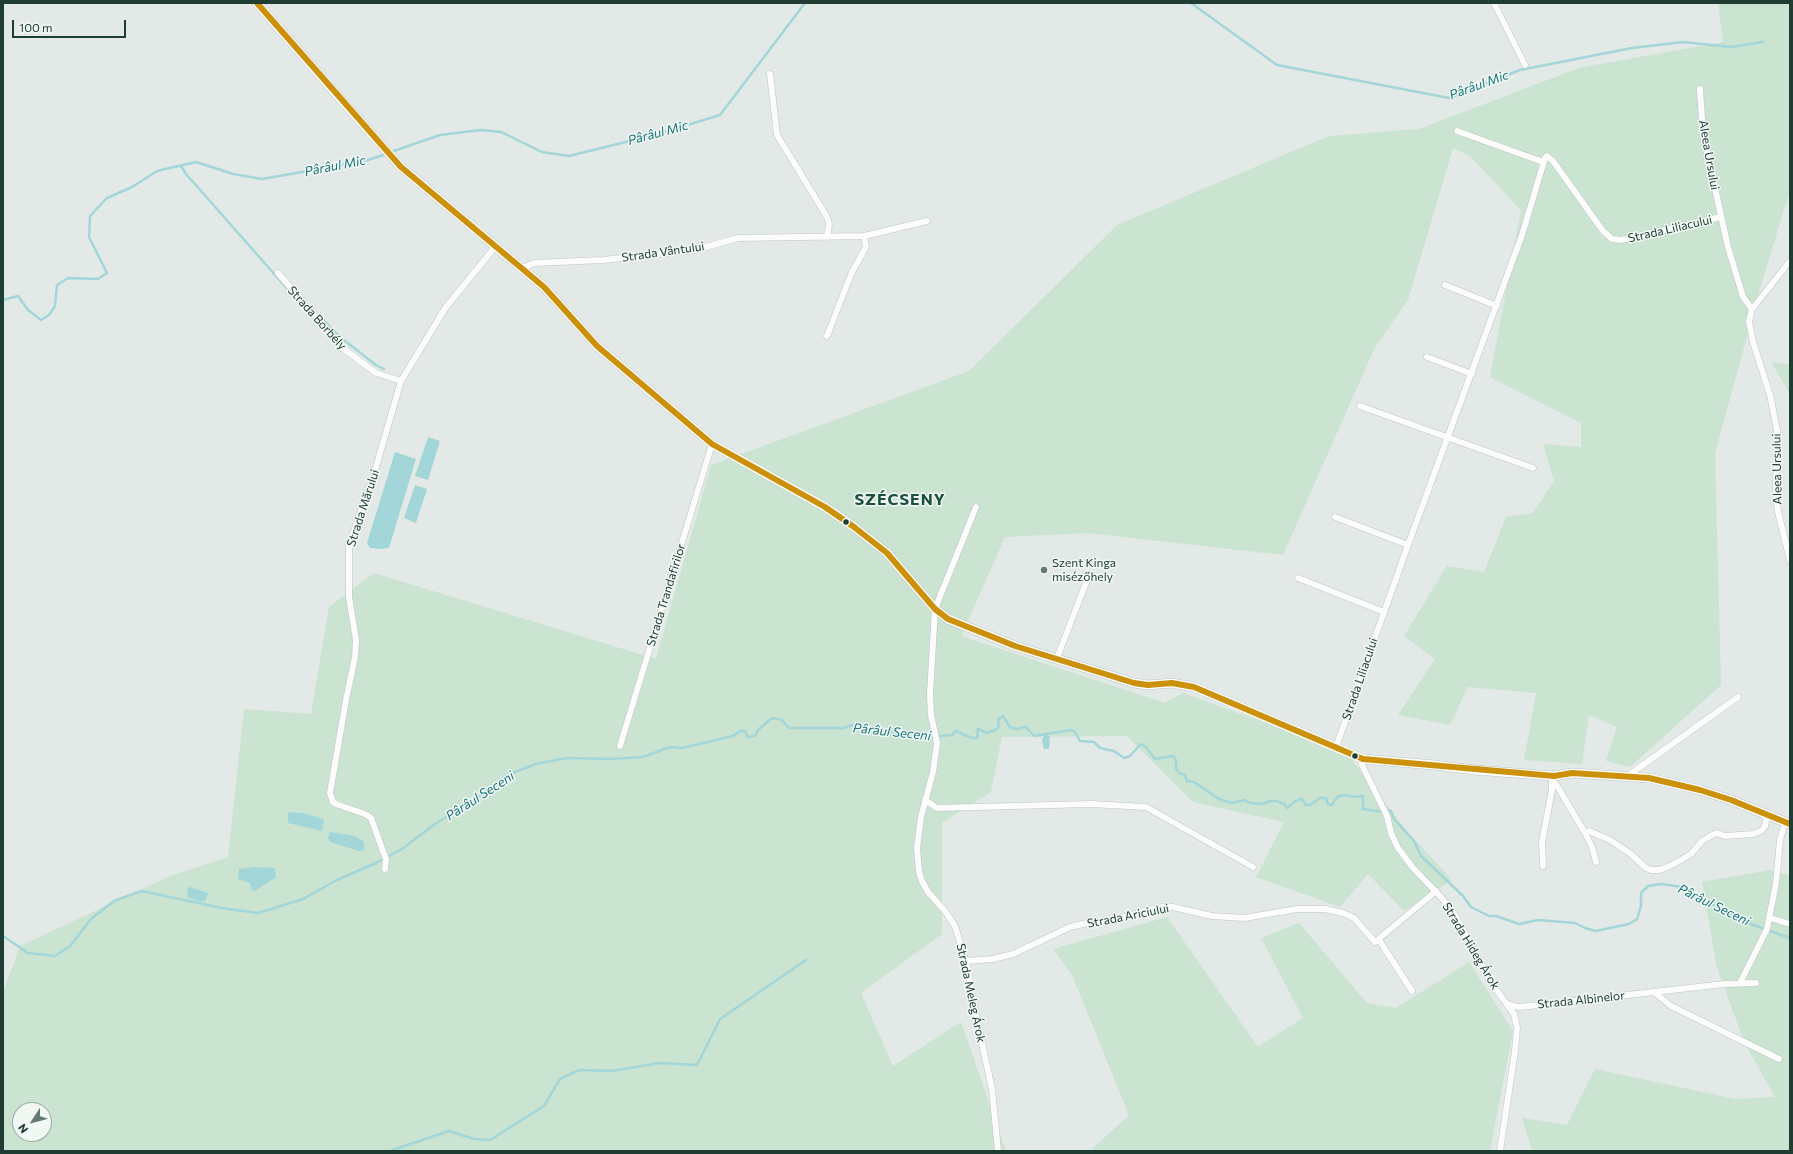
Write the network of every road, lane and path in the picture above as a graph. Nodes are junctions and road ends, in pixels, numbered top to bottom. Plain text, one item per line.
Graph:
1 (257, 3) edge
2 (1494, 3) edge
3 (1525, 65) dead end
4 (770, 74) dead end
5 (1700, 89) dead end
6 (1457, 131) dead end
7 (1543, 162) junction
8 (1721, 217) junction
9 (927, 220) dead end
10 (864, 236) junction
11 (827, 237) junction
12 (496, 246) junction
13 (1790, 261) edge
14 (522, 268) junction
15 (278, 273) dead end
16 (1445, 285) dead end
17 (1497, 306) junction
18 (1752, 309) junction
19 (827, 336) dead end
20 (1427, 357) dead end
21 (1472, 374) junction
22 (401, 381) junction
23 (1360, 406) dead end
24 (1448, 438) junction
25 (712, 444) junction
26 (1534, 468) dead end
27 (976, 507) dead end
28 (1335, 517) dead end
29 (1408, 545) junction
30 (1790, 560) edge
31 (1089, 575) dead end
32 (1298, 578) dead end
33 (935, 609) junction
34 (1384, 612) junction
35 (1057, 658) junction
36 (1738, 697) dead end
37 (620, 746) dead end
38 (1336, 747) junction
39 (1363, 759) junction
40 (1629, 776) junction
41 (1553, 778) junction
42 (925, 800) junction
43 (1767, 815) junction
44 (1787, 823) edge
45 (1585, 833) junction
46 (1596, 862) dead end
47 (1543, 866) dead end
48 (1253, 867) dead end
49 (385, 869) dead end
50 (1436, 891) junction
51 (1770, 918) junction
52 (1790, 924) edge
53 (1379, 940) junction
54 (966, 961) junction
55 (1740, 983) junction
56 (1756, 983) dead end
57 (1412, 991) dead end
58 (1654, 992) junction
59 (1508, 1004) junction
60 (1779, 1059) dead end
61 (998, 1151) edge
62 (1500, 1151) edge

1 - 12 street
2 - 3 street
4 - 11 street
5 - 8 street, Aleea Ursului
6 - 7 street, Strada Liliacului
7 - 8 street, Strada Liliacului
7 - 17 street, Strada Liliacului
8 - 18 street, Aleea Ursului
9 - 10 street, Strada Vântului
10 - 11 street, Strada Vântului
10 - 19 street
11 - 14 street, Strada Vântului
12 - 14 street
12 - 22 street, Strada Mărului
13 - 18 street
14 - 25 street
15 - 22 street, Strada Borbély
16 - 17 street
17 - 21 street, Strada Liliacului
18 - 30 street, Aleea Ursului
20 - 21 street
21 - 24 street, Strada Liliacului
22 - 49 street, Strada Mărului
23 - 24 street
24 - 26 street
24 - 29 street, Strada Liliacului
25 - 33 street
25 - 37 street, Strada Trandafirilor
27 - 33 street, Strada Meleg Árok
28 - 29 street
29 - 34 street, Strada Liliacului
31 - 35 street
32 - 34 street
33 - 35 street
33 - 42 street, Strada Meleg Árok
34 - 38 street, Strada Liliacului
35 - 38 street
36 - 40 street
38 - 39 street
39 - 41 street
39 - 50 street, Strada Hideg Árok
40 - 41 street
40 - 43 street
41 - 45 street
41 - 47 street
42 - 48 street
42 - 54 street, Strada Meleg Árok
43 - 44 street
43 - 45 street
44 - 51 street
45 - 46 street
50 - 53 street
50 - 59 street, Strada Hideg Árok
51 - 52 street
51 - 55 street
53 - 54 street, Strada Ariciului
53 - 57 street, Strada Ariciului
54 - 61 street, Strada Meleg Árok
55 - 56 street, Strada Albinelor
55 - 58 street, Strada Albinelor
58 - 59 street, Strada Albinelor
58 - 60 street
59 - 62 street, Strada Hideg Árok

